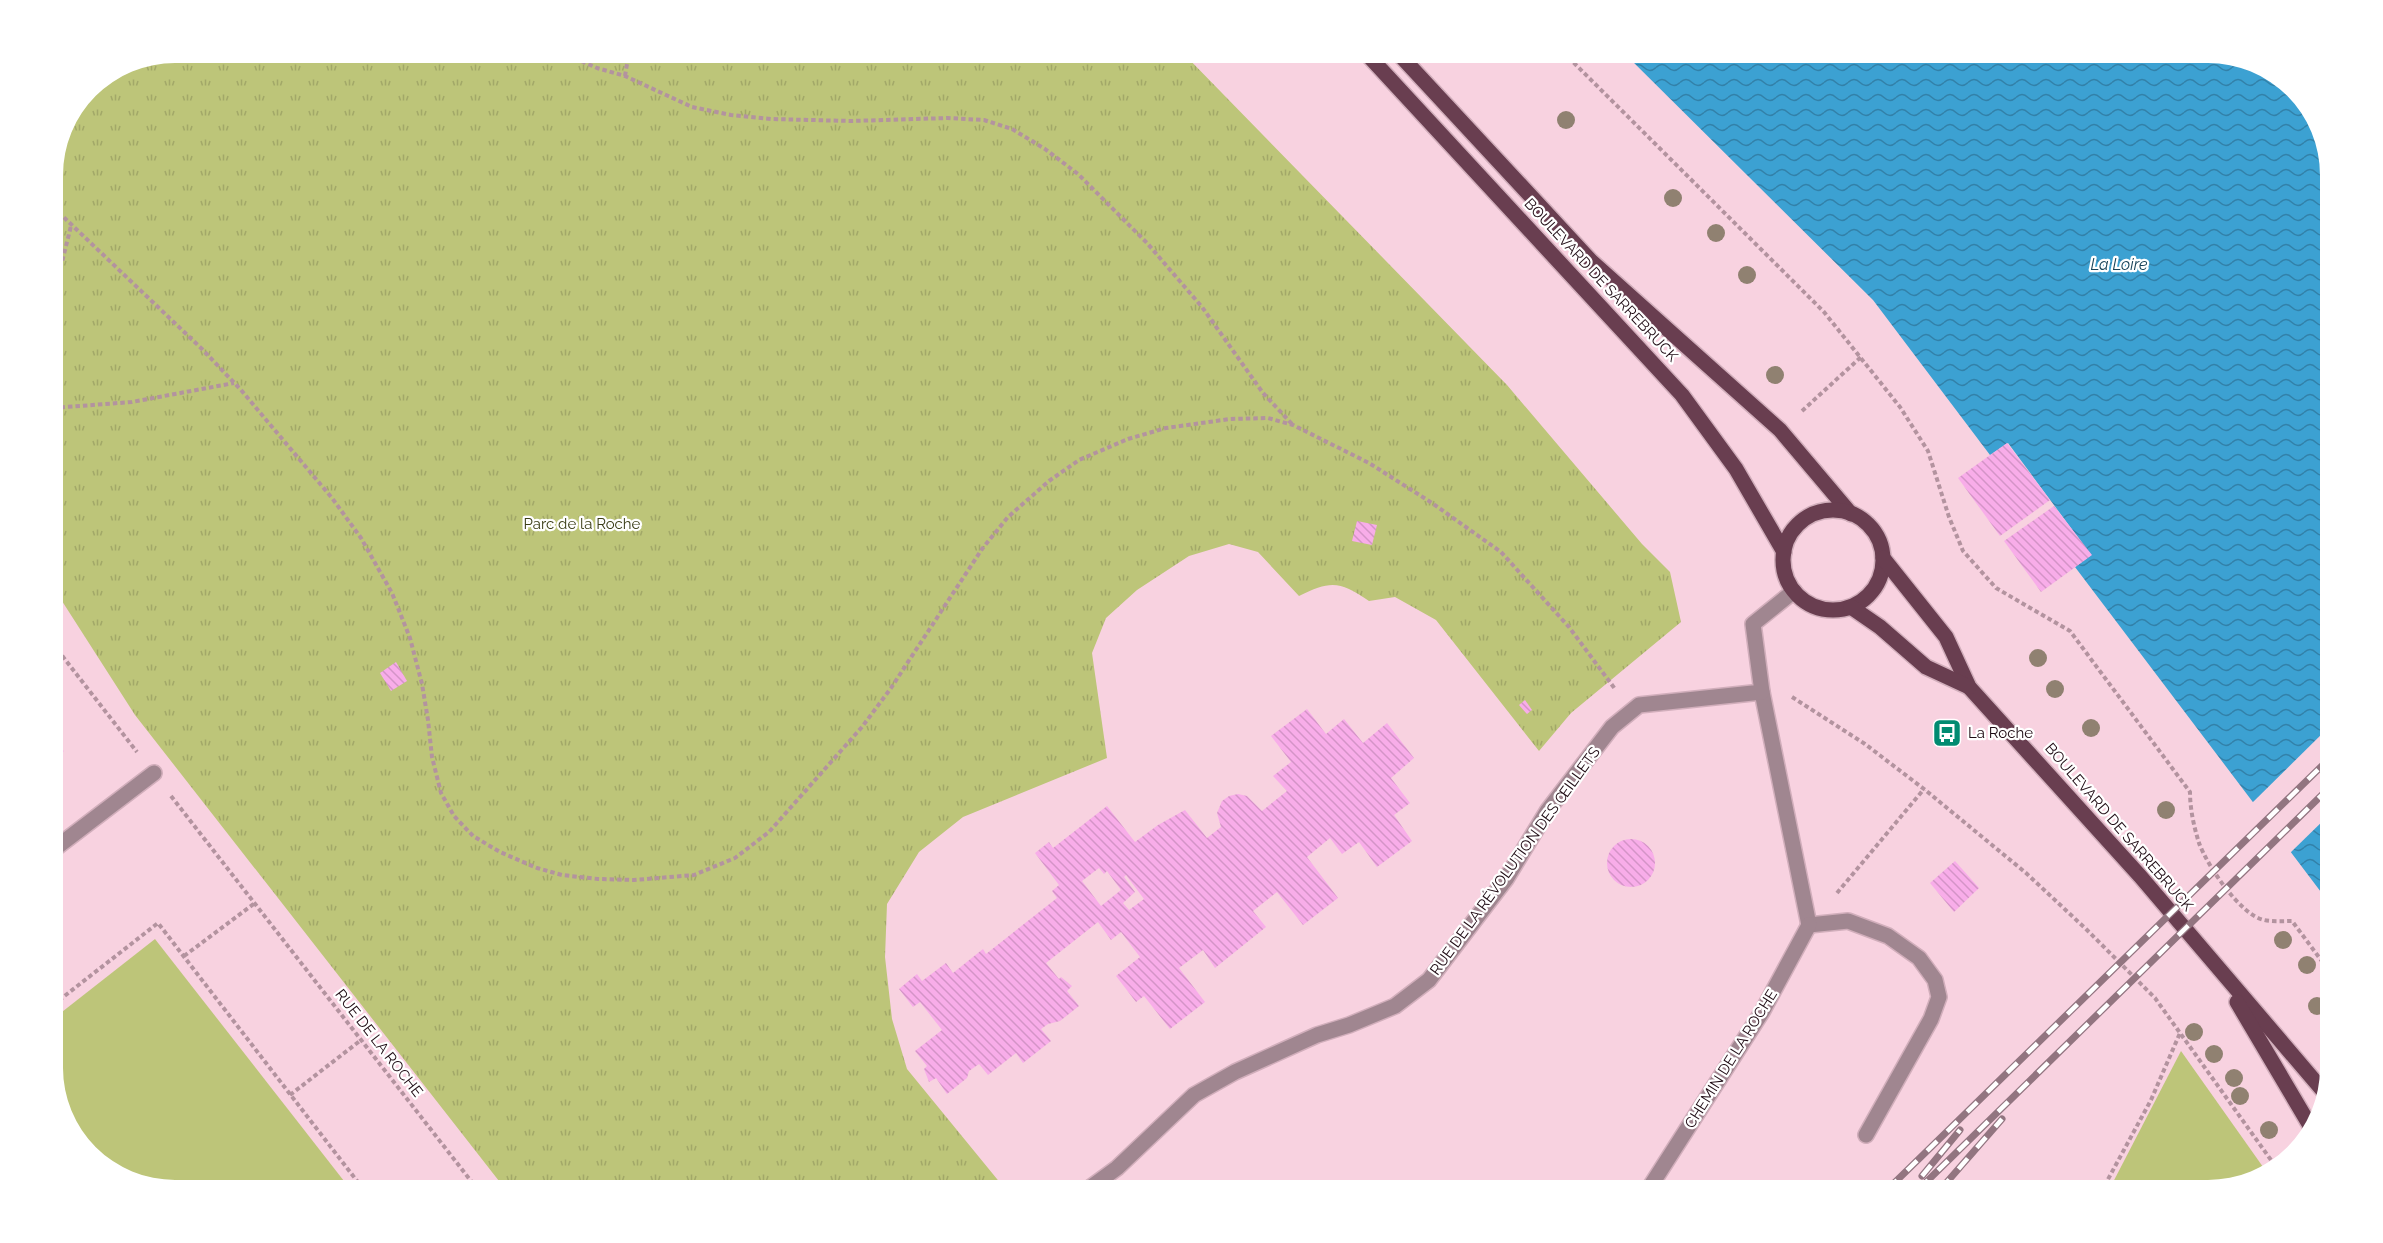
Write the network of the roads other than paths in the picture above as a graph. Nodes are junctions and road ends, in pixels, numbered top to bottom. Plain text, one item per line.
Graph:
1 (1375, 63) edge
2 (1407, 63) edge
3 (1851, 514) junction
4 (1784, 552) junction
5 (1883, 558) junction
6 (1794, 591) junction
7 (1851, 607) junction
8 (1969, 687) junction
9 (1762, 692) junction
10 (154, 773) dead end
11 (63, 842) edge
12 (1809, 925) junction
13 (2216, 966) junction
14 (2319, 1086) edge
15 (2307, 1120) edge
16 (1866, 1135) dead end
17 (1101, 1180) edge
18 (1655, 1180) edge

1 - 4 main road, BOULEVARD DE SARREBRUCK
2 - 3 main road, BOULEVARD DE SARREBRUCK
3 - 4 main road
3 - 5 main road
4 - 6 main road
5 - 7 main road
5 - 8 main road, BOULEVARD DE SARREBRUCK
6 - 7 main road
6 - 9 street
7 - 8 main road, BOULEVARD DE SARREBRUCK
8 - 13 main road, BOULEVARD DE SARREBRUCK
9 - 12 street
9 - 17 street, RUE DE LA RÉVOLUTION DES ŒILLETS
10 - 11 street
12 - 16 street
12 - 18 street, CHEMIN DE LA ROCHE
13 - 14 main road, BOULEVARD DE SARREBRUCK
13 - 15 main road, BOULEVARD DE SARREBRUCK

